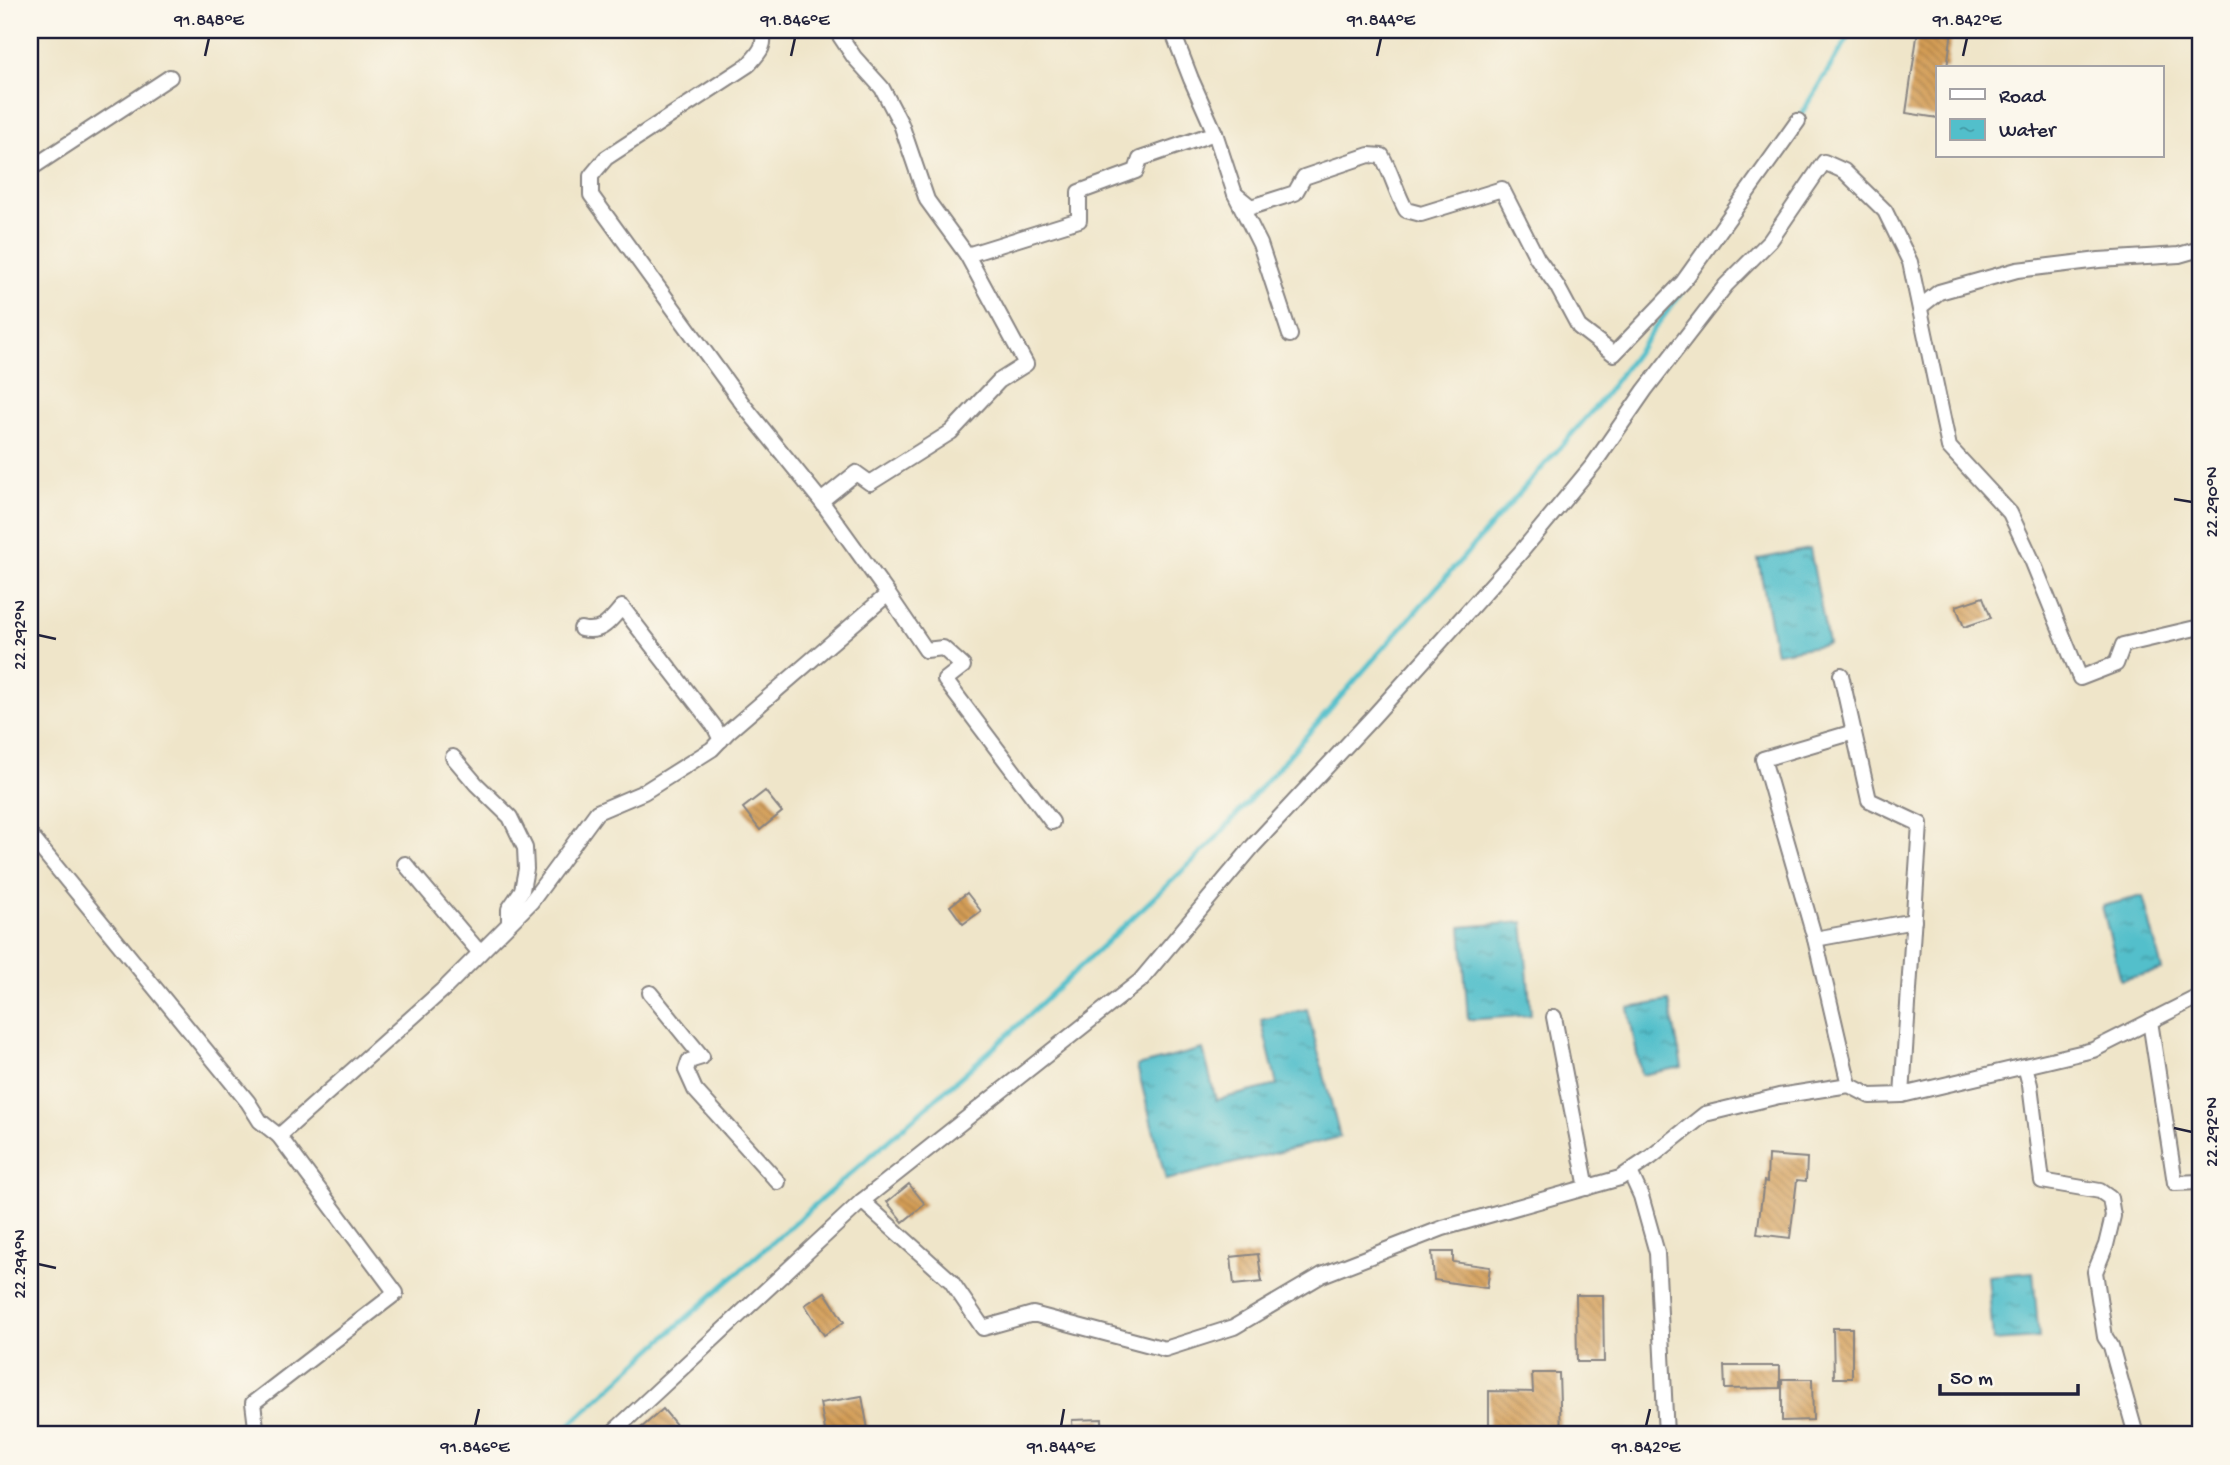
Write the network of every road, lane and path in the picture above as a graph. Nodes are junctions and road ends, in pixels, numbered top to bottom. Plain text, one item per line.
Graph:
1 (761, 30) edge
2 (836, 30) edge
3 (1172, 30) edge
4 (170, 77) dead end
5 (1798, 121) dead end
6 (1215, 133) junction
7 (30, 169) edge
8 (1235, 194) junction
9 (2200, 249) edge
10 (967, 255) junction
11 (1920, 307) junction
12 (1290, 335) dead end
13 (821, 501) junction
14 (888, 594) junction
15 (2200, 628) edge
16 (581, 629) dead end
17 (1842, 675) dead end
18 (1854, 733) junction
19 (720, 740) junction
20 (453, 757) dead end
21 (1052, 822) dead end
22 (30, 835) edge
23 (405, 864) dead end
24 (1914, 920) junction
25 (509, 923) junction
26 (1815, 939) junction
27 (480, 953) junction
28 (650, 993) dead end
29 (2200, 996) edge
30 (1554, 1017) dead end
31 (2150, 1021) junction
32 (2025, 1066) junction
33 (1849, 1085) junction
34 (1902, 1095) junction
35 (278, 1136) junction
36 (1630, 1172) junction
37 (778, 1182) dead end
38 (2200, 1182) edge
39 (1587, 1188) junction
40 (862, 1201) junction
41 (257, 1435) edge
42 (610, 1435) edge
43 (1666, 1435) edge
44 (2136, 1435) edge

1 - 13 street
2 - 10 street
3 - 6 street
4 - 7 street
5 - 8 street
6 - 8 street
6 - 10 street
8 - 12 street
9 - 11 street
10 - 13 street
11 - 15 street
11 - 40 street
13 - 14 street
14 - 19 street
14 - 21 street
16 - 19 street
17 - 18 street
18 - 24 street
18 - 26 street
19 - 25 street
20 - 25 street
22 - 35 street
23 - 27 street
24 - 26 street
24 - 34 street
25 - 27 street
26 - 33 street
27 - 35 street
28 - 37 street
29 - 31 street
30 - 39 street
31 - 32 street
31 - 38 street
32 - 34 street
32 - 44 street
33 - 34 street
33 - 36 street
35 - 41 street
36 - 39 street
36 - 43 street
39 - 40 street
40 - 42 street

